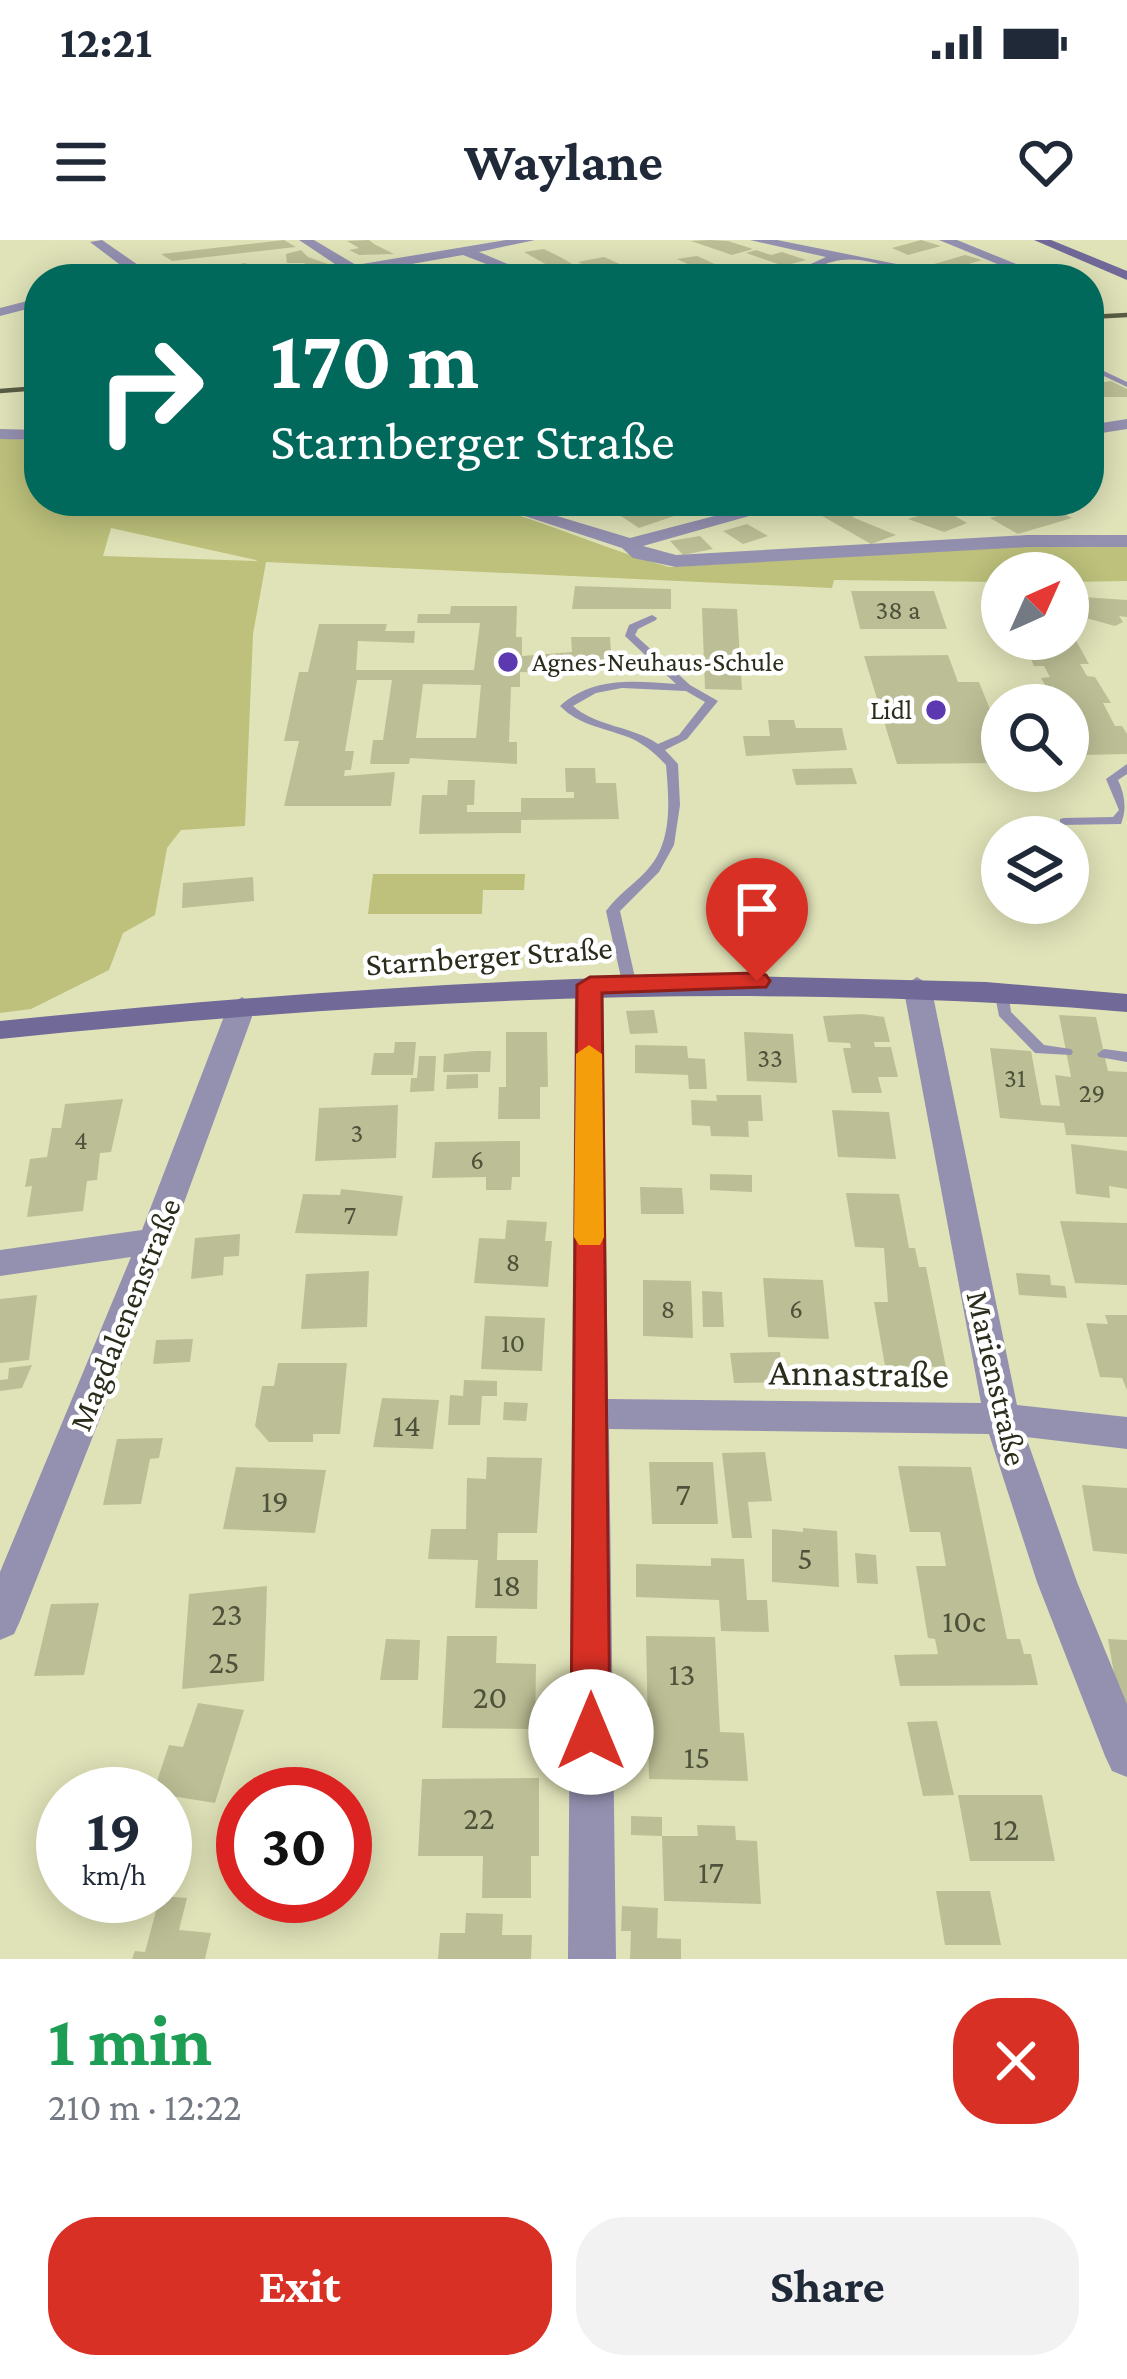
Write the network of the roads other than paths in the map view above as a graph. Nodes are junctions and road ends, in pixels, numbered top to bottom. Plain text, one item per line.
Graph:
1 (305, 240) edge
2 (530, 240) edge
3 (756, 240) edge
4 (945, 240) edge
5 (1040, 240) edge
6 (96, 242) edge
7 (464, 251) junction
8 (837, 257) junction
9 (127, 264) edge
10 (346, 264) edge
11 (385, 264) edge
12 (498, 264) edge
13 (820, 264) edge
14 (878, 264) edge
15 (1007, 264) edge
16 (1098, 264) edge
17 (537, 516) edge
18 (716, 516) edge
19 (1127, 541) edge
20 (628, 544) junction
21 (652, 618) dead end
22 (686, 687) junction
23 (659, 748) junction
24 (1127, 768) edge
25 (1089, 822) edge
26 (629, 982) junction
27 (590, 985) junction
28 (917, 986) junction
29 (1001, 990) junction
30 (1127, 1003) edge
31 (242, 1006) junction
32 (0, 1030) edge
33 (1066, 1052) dead end
34 (1104, 1054) dead end
35 (1127, 1057) edge
36 (154, 1241) junction
37 (0, 1263) edge
38 (589, 1414) junction
39 (1002, 1419) junction
40 (1127, 1433) edge
41 (0, 1621) edge
42 (1127, 1756) edge
43 (592, 1959) edge

1 - 10 street
2 - 7 street
3 - 8 street
4 - 15 street
5 - 16 main road
6 - 9 street
7 - 11 street
7 - 12 street
8 - 13 street
8 - 14 street
17 - 20 street
18 - 20 street
19 - 20 street
21 - 22 lane
22 - 23 lane
22 - 23 lane
23 - 26 lane
24 - 25 lane
26 - 27 main road, Starnberger Straße
26 - 28 main road, Starnberger Straße
27 - 31 main road, Starnberger Straße
27 - 38 street
28 - 29 main road, Starnberger Straße
28 - 39 street, Marienstraße
29 - 30 main road, Starnberger Straße
29 - 33 lane
31 - 32 main road, Starnberger Straße
31 - 36 street, Magdalenenstraße
34 - 35 lane
36 - 37 street
36 - 41 street, Magdalenenstraße
38 - 39 street, Annastraße
38 - 43 street
39 - 40 street, Annastraße
39 - 42 street, Marienstraße

